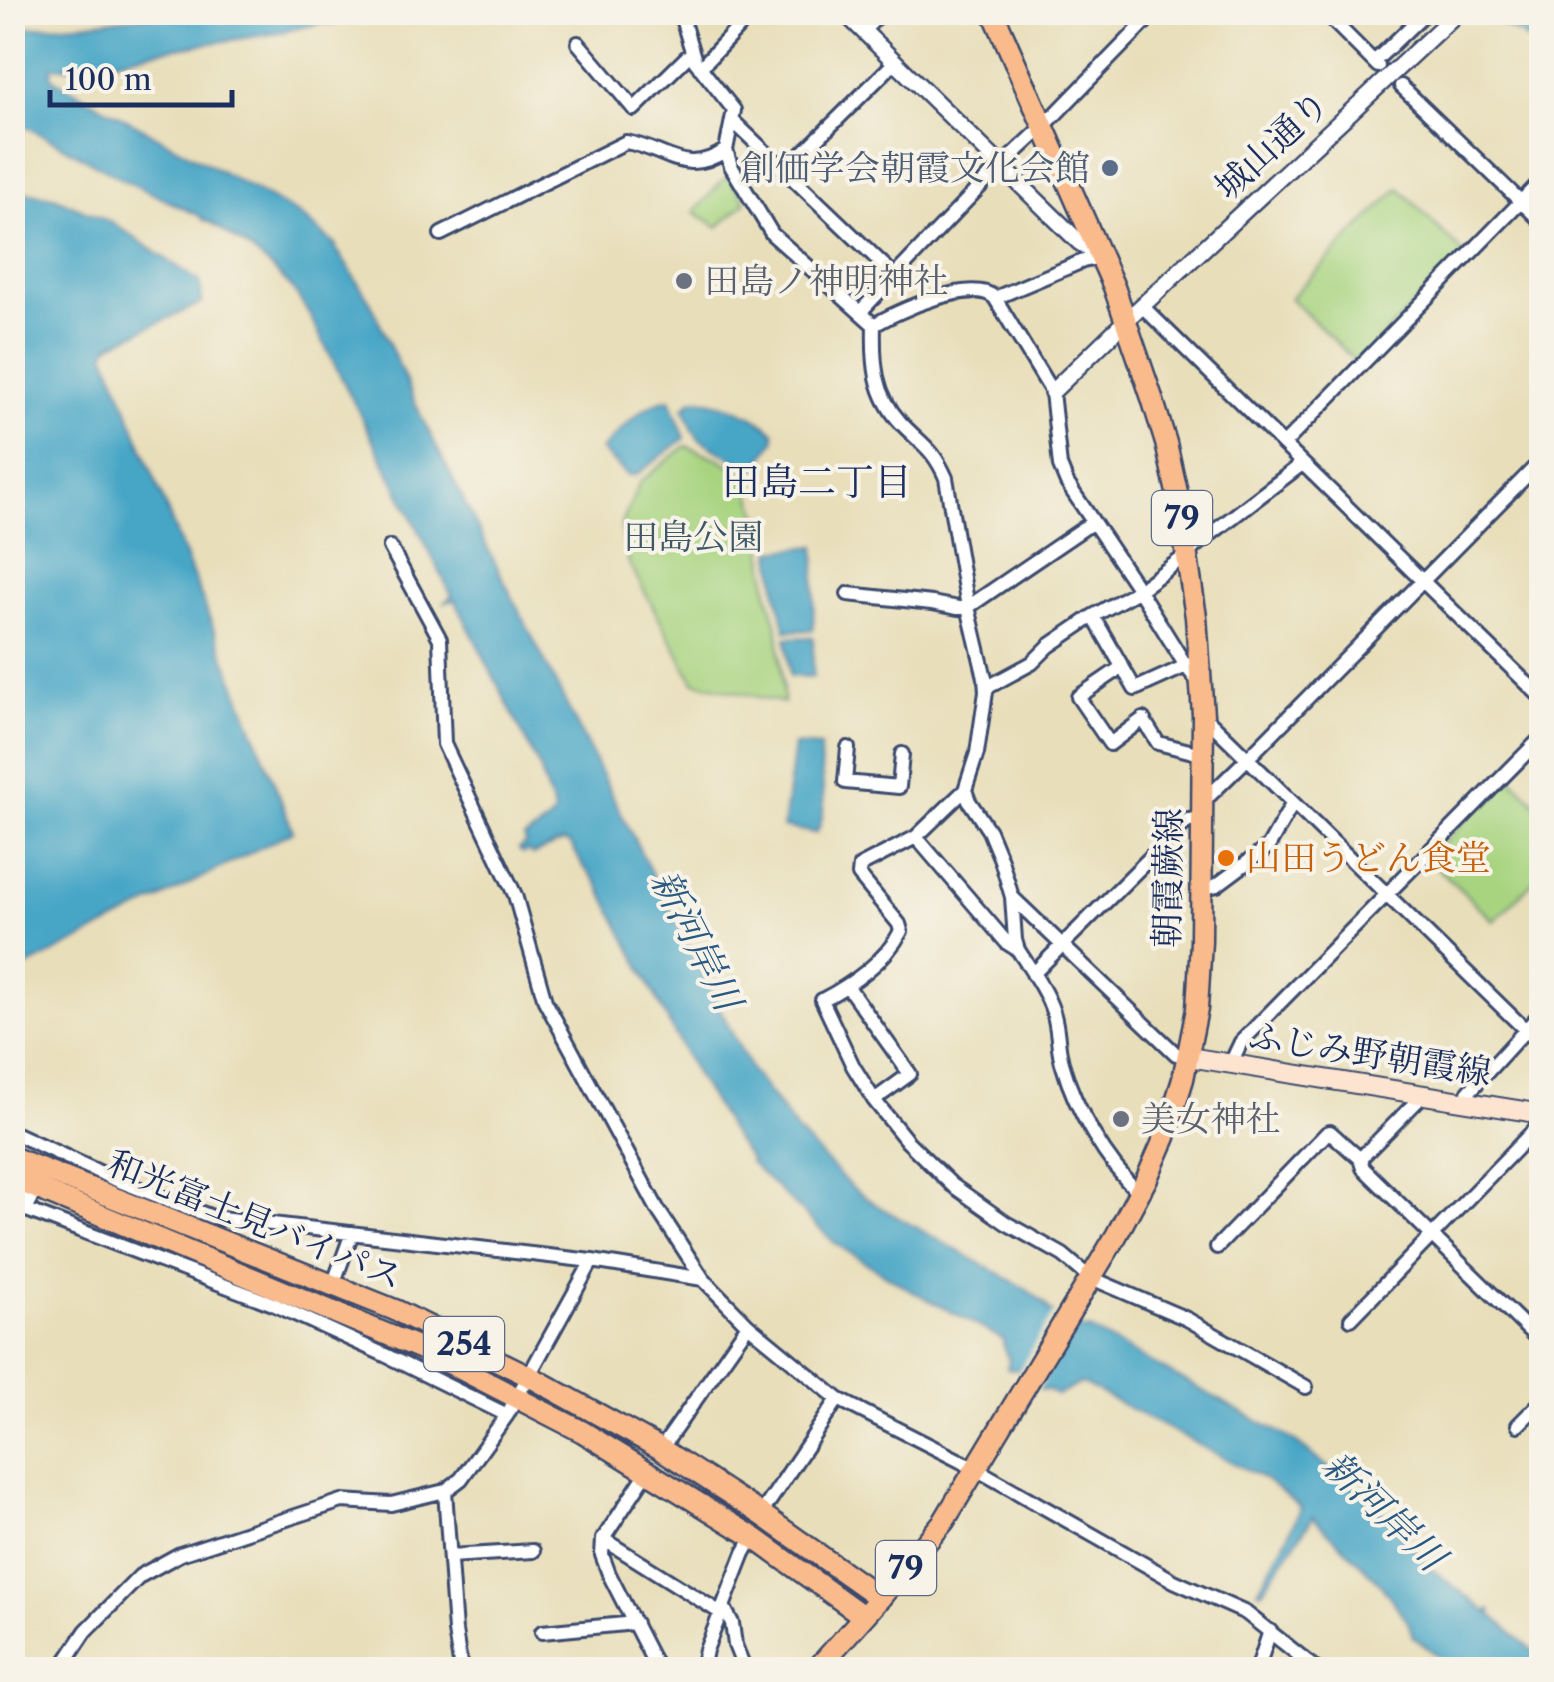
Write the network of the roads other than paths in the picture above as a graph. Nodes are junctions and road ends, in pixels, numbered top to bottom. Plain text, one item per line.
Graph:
1 (680, 12) edge
2 (753, 12) edge
3 (844, 12) edge
4 (882, 12) edge
5 (994, 12) edge
6 (1155, 12) edge
7 (1324, 12) edge
8 (1426, 12) edge
9 (1457, 14) edge
10 (862, 31) junction
11 (578, 42) dead end
12 (692, 52) junction
13 (894, 62) junction
14 (700, 68) junction
15 (1401, 86) dead end
16 (732, 121) junction
17 (1044, 126) junction
18 (726, 150) junction
19 (1001, 166) junction
20 (786, 171) junction
21 (1542, 180) edge
22 (1521, 202) junction
23 (1542, 222) edge
24 (441, 234) dead end
25 (1102, 257) junction
26 (895, 276) junction
27 (995, 298) junction
28 (1142, 306) junction
29 (860, 312) junction
30 (1125, 321) junction
31 (874, 325) junction
32 (1052, 392) junction
33 (1284, 444) junction
34 (1542, 460) edge
35 (1302, 464) junction
36 (1092, 522) junction
37 (390, 546) dead end
38 (1188, 554) junction
39 (1422, 582) junction
40 (1139, 590) junction
41 (848, 594) dead end
42 (968, 607) junction
43 (1093, 616) junction
44 (1186, 666) junction
45 (1122, 668) junction
46 (1202, 686) junction
47 (986, 688) junction
48 (1542, 698) edge
49 (1203, 715) junction
50 (1542, 737) edge
51 (848, 748) dead end
52 (1202, 751) junction
53 (902, 754) dead end
54 (1247, 759) junction
55 (965, 790) junction
56 (1293, 803) junction
57 (1202, 810) junction
58 (916, 837) junction
59 (1201, 890) junction
60 (1387, 893) junction
61 (1012, 897) junction
62 (1063, 945) junction
63 (1018, 950) junction
64 (1033, 974) junction
65 (848, 987) junction
66 (1542, 1012) edge
67 (1525, 1030) junction
68 (1542, 1046) edge
69 (1188, 1057) junction
70 (1230, 1065) junction
71 (1423, 1095) junction
72 (874, 1100) junction
73 (1464, 1101) junction
74 (1542, 1114) edge
75 (1542, 1122) edge
76 (12, 1132) edge
77 (12, 1157) edge
78 (1360, 1158) junction
79 (12, 1178) edge
80 (41, 1180) junction
81 (1139, 1194) junction
82 (18, 1212) edge
83 (352, 1232) junction
84 (1432, 1234) junction
85 (1217, 1247) dead end
86 (592, 1261) junction
87 (703, 1279) junction
88 (1087, 1282) junction
89 (333, 1285) junction
90 (1351, 1319) dead end
91 (748, 1325) junction
92 (1542, 1343) edge
93 (529, 1376) junction
94 (1306, 1387) dead end
95 (838, 1400) junction
96 (1542, 1401) edge
97 (512, 1406) junction
98 (1518, 1425) dead end
99 (661, 1449) junction
100 (980, 1463) junction
101 (648, 1472) junction
102 (444, 1492) junction
103 (761, 1514) junction
104 (753, 1537) junction
105 (603, 1539) junction
106 (533, 1550) dead end
107 (450, 1556) junction
108 (880, 1598) junction
109 (722, 1609) junction
110 (863, 1616) junction
111 (635, 1623) junction
112 (1270, 1631) junction
113 (542, 1632) dead end
114 (60, 1670) edge
115 (461, 1670) edge
116 (658, 1670) edge
117 (702, 1670) edge
118 (746, 1670) edge
119 (816, 1670) edge
120 (1257, 1670) edge
121 (1318, 1670) edge

1 - 12 street
2 - 14 street
3 - 10 street
4 - 10 street
5 - 17 main road, 朝霞蕨線 / 79
6 - 17 street
7 - 8 street
9 - 28 street, 城山通り
10 - 13 street
11 - 12 street
12 - 14 street
13 - 19 street
13 - 20 street
14 - 16 street
15 - 22 street
16 - 18 street
16 - 20 street
17 - 19 street
17 - 25 main road, 朝霞蕨線 / 79
18 - 24 street
18 - 29 street
19 - 25 street
19 - 26 street
20 - 26 street
21 - 22 street
22 - 23 street
22 - 33 street
25 - 27 street
25 - 30 main road, 朝霞蕨線 / 79
26 - 29 street
27 - 31 street
27 - 32 street
28 - 30 street, 城山通り
28 - 33 street
29 - 31 street
30 - 32 street, 城山通り
30 - 38 main road, 朝霞蕨線 / 79
31 - 42 street
32 - 36 street
33 - 35 street
34 - 39 street
35 - 38 street
35 - 39 street
36 - 40 street
36 - 42 street
37 - 87 street
38 - 40 street
38 - 46 main road, 朝霞蕨線 / 79
39 - 48 street
39 - 54 street
40 - 43 street
40 - 44 street
41 - 42 street
42 - 47 street
43 - 45 street
43 - 47 street
44 - 45 street
44 - 46 street
45 - 52 street
46 - 49 main road, 朝霞蕨線 / 79
47 - 55 street
49 - 52 main road, 朝霞蕨線 / 79
49 - 54 street
50 - 60 street
51 - 53 street
52 - 57 main road, 朝霞蕨線 / 79
54 - 56 street
54 - 57 street
55 - 58 street
55 - 61 street
56 - 59 street
56 - 60 street
57 - 59 main road, 朝霞蕨線 / 79
57 - 62 street
58 - 63 street
58 - 65 street
59 - 69 main road, 朝霞蕨線 / 79
60 - 67 street
60 - 70 street
61 - 62 street
61 - 63 street
62 - 64 street
62 - 69 street
63 - 64 street
64 - 81 street
65 - 72 street
65 - 72 street
66 - 67 street
67 - 68 street
67 - 73 street
69 - 70 main road, ふじみ野朝霞線
69 - 81 main road, 朝霞蕨線 / 79
70 - 71 main road, ふじみ野朝霞線
71 - 73 main road, ふじみ野朝霞線
71 - 78 street
72 - 88 street
73 - 74 main road, ふじみ野朝霞線
75 - 84 street
76 - 83 street
77 - 80 main road, 和光富士見バイパス / 254
78 - 84 street
78 - 85 street
79 - 80 main road, 和光富士見バイパス / 254
80 - 82 street
80 - 89 main road, 和光富士見バイパス / 254
80 - 97 main road, 和光富士見バイパス / 254
81 - 88 main road, 朝霞蕨線 / 79
82 - 97 street
83 - 86 street
83 - 89 street
84 - 90 street
84 - 92 street
86 - 87 street
86 - 93 street
87 - 91 street
88 - 94 street
88 - 100 main road, 朝霞蕨線 / 79
89 - 93 main road, 和光富士見バイパス / 254
91 - 95 street
91 - 99 street
93 - 97 street
93 - 99 main road, 和光富士見バイパス / 254
95 - 100 street
95 - 103 street
96 - 98 street
97 - 101 main road, 和光富士見バイパス / 254
97 - 102 street
99 - 103 main road, 和光富士見バイパス / 254
100 - 108 main road, 朝霞蕨線 / 79
100 - 112 street
101 - 104 main road, 和光富士見バイパス / 254
101 - 105 street
102 - 107 street
102 - 114 street
103 - 108 main road, 和光富士見バイパス / 254
104 - 109 street
104 - 110 main road, 和光富士見バイパス / 254
105 - 109 street
105 - 111 street
106 - 107 street
107 - 115 street
108 - 110 main road, 朝霞蕨線 / 79
109 - 117 street
109 - 118 street
110 - 119 main road, 朝霞蕨線 / 79
111 - 113 street
111 - 116 street
112 - 120 street
112 - 121 street

